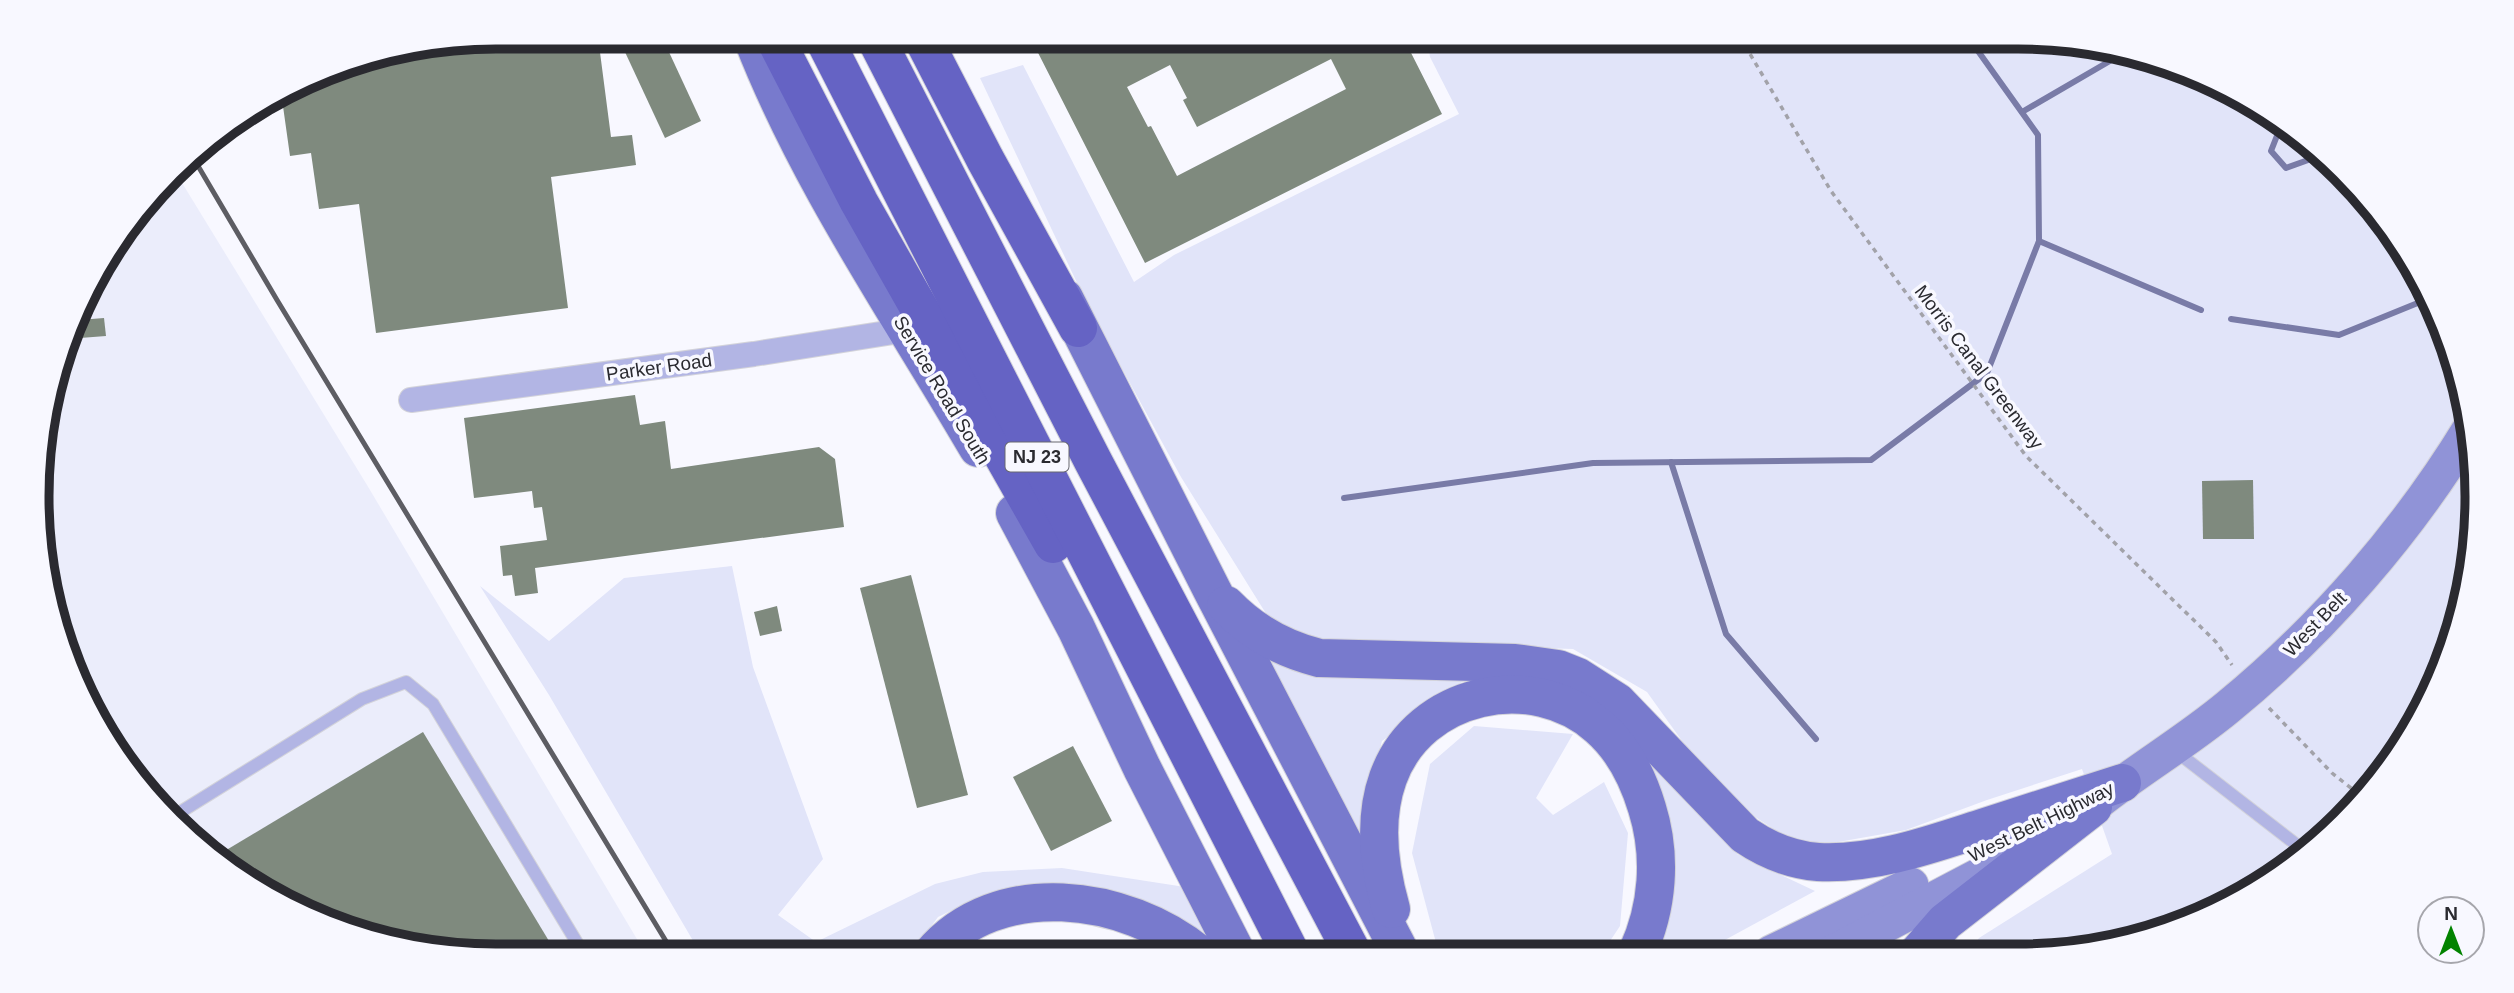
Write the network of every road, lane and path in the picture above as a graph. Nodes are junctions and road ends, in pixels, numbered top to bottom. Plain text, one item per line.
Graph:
1 (757, 49) edge
2 (780, 49) edge
3 (829, 49) edge
4 (881, 49) edge
5 (928, 49) edge
6 (946, 49) edge
7 (1747, 49) edge
8 (1077, 328) junction
9 (906, 330) junction
10 (411, 400) dead end
11 (2461, 442) edge
12 (1093, 461) junction
13 (1212, 590) junction
14 (2249, 688) junction
15 (2172, 749) junction
16 (2122, 783) junction
17 (2355, 791) edge
18 (2093, 807) junction
19 (180, 813) edge
20 (2298, 846) edge
21 (1252, 876) junction
22 (578, 944) edge
23 (941, 944) edge
24 (1183, 944) edge
25 (1232, 944) edge
26 (1286, 944) edge
27 (1325, 944) edge
28 (1348, 944) edge
29 (1399, 944) edge
30 (1401, 944) edge
31 (1640, 944) edge
32 (1790, 944) edge
33 (1849, 944) edge
34 (1926, 944) edge

1 - 9 main road, Service Road South
2 - 21 highway
3 - 21 highway, NJ 23
4 - 12 highway, NJ 23
5 - 8 highway
6 - 8 main road
7 - 14 path, Morris Canal Greenway
8 - 13 main road
9 - 10 street, Parker Road
9 - 25 main road, Service Road South
11 - 14 main road, West Belt
12 - 27 highway
12 - 28 highway, NJ 23
13 - 16 main road
13 - 29 main road
14 - 15 main road, West Belt
14 - 17 path, Morris Canal Greenway
15 - 16 main road, West Belt
15 - 20 lane
16 - 18 main road, West Belt Highway
16 - 32 main road, West Belt Highway
18 - 33 main road, West Belt Highway
18 - 34 main road
19 - 22 lane
21 - 26 highway, NJ 23
23 - 24 main road
30 - 31 main road

